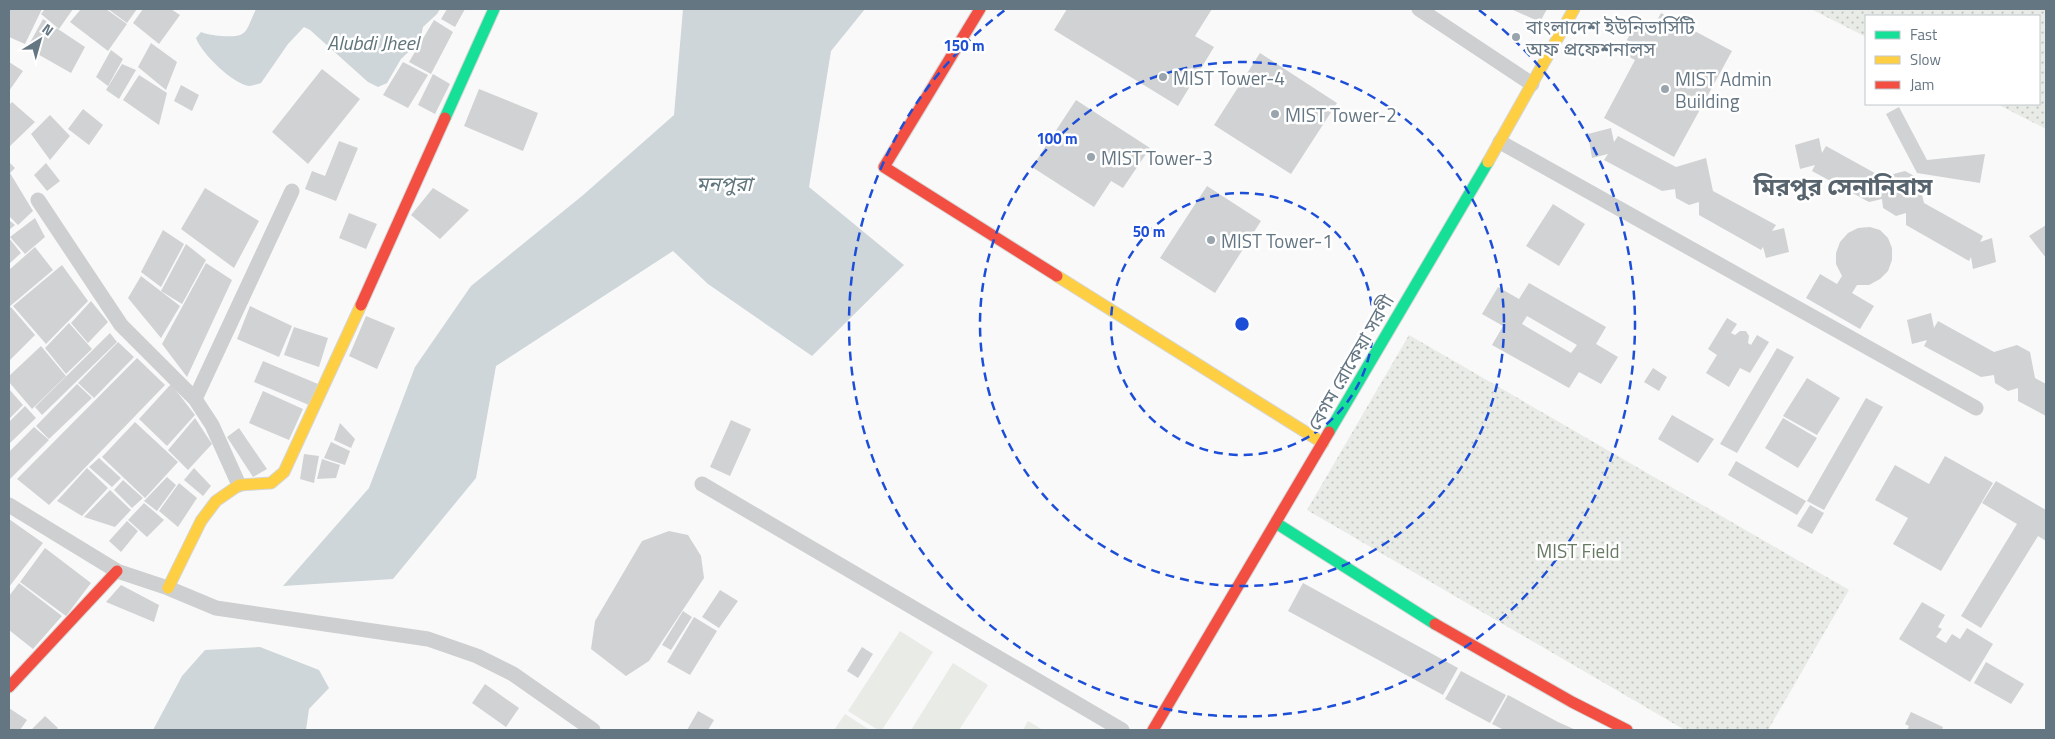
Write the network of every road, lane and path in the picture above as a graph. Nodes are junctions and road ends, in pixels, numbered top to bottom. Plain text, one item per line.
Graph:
1 (494, 9) edge
2 (980, 9) edge
3 (1419, 9) edge
4 (1574, 9) edge
5 (1532, 84) junction
6 (1500, 142) junction
7 (292, 191) dead end
8 (38, 200) dead end
9 (195, 398) junction
10 (1976, 408) dead end
11 (1322, 443) junction
12 (702, 484) dead end
13 (239, 485) junction
14 (9, 505) edge
15 (1276, 523) junction
16 (117, 571) junction
17 (168, 588) junction
18 (9, 687) edge
19 (592, 730) edge
20 (1122, 730) edge
21 (1152, 730) edge
22 (1627, 730) edge

1 - 13 street
2 - 11 street
3 - 5 street
4 - 5 street, বেগম রোকেয়া সরণী
5 - 6 street, বেগম রোকেয়া সরণী
6 - 10 street
6 - 11 street, বেগম রোকেয়া সরণী
7 - 9 street
8 - 9 street
9 - 13 street
11 - 15 street, বেগম রোকেয়া সরণী
12 - 20 street
13 - 17 street
14 - 16 street
15 - 21 street, বেগম রোকেয়া সরণী
15 - 22 street
16 - 17 street
16 - 18 street
17 - 19 street

